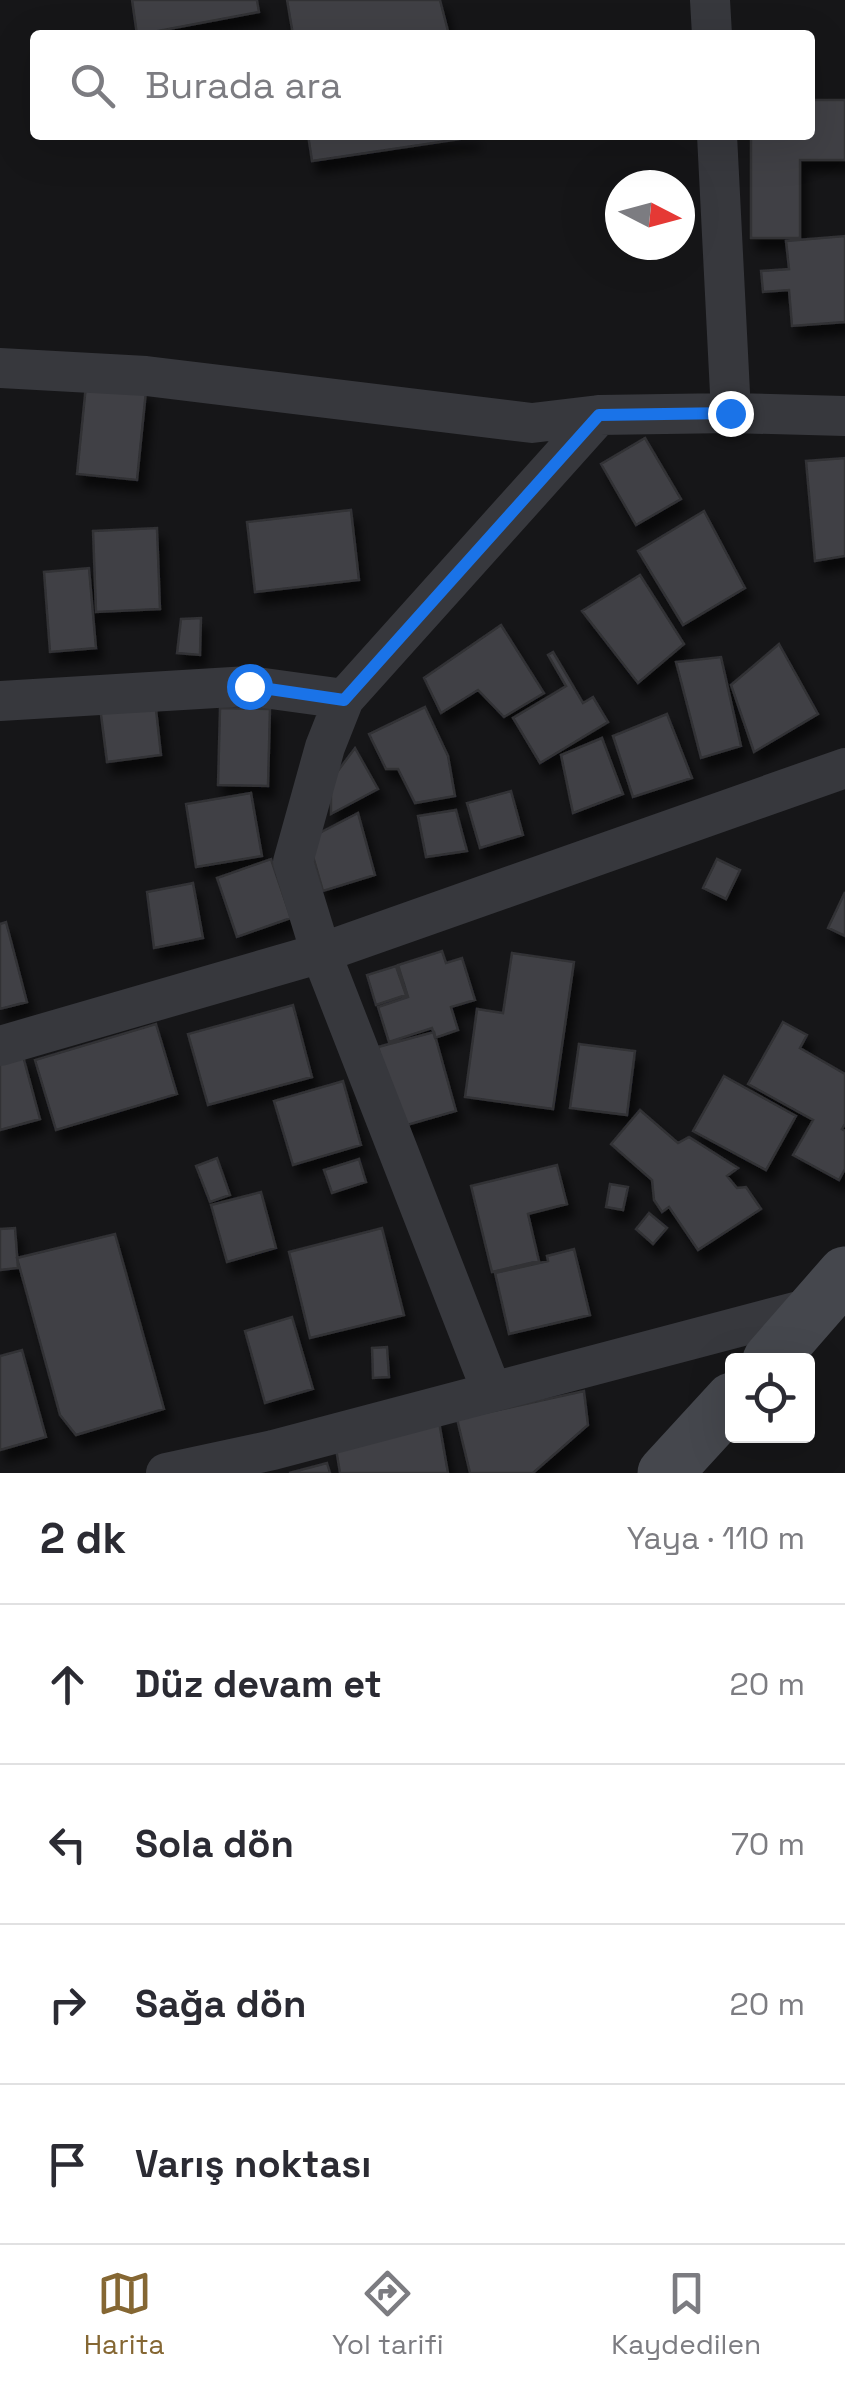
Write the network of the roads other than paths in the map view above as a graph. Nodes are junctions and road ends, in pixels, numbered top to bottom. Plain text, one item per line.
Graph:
1 (710, 0) edge
2 (712, 30) edge
3 (717, 140) edge
4 (0, 368) edge
5 (730, 413) junction
6 (599, 415) junction
7 (845, 416) edge
8 (532, 422) junction
9 (566, 451) junction
10 (344, 700) junction
11 (0, 701) edge
12 (845, 768) edge
13 (321, 953) junction
14 (0, 1046) edge
15 (832, 1290) edge
16 (776, 1353) edge
17 (492, 1392) junction
18 (725, 1408) edge
19 (166, 1473) edge
20 (665, 1473) edge

1 - 2 street
3 - 5 street
4 - 8 street
5 - 6 street
5 - 7 street
6 - 8 street
6 - 9 street
8 - 9 street
9 - 10 street
10 - 11 street
10 - 13 street
12 - 13 street
13 - 14 street
13 - 17 street
15 - 16 street
15 - 17 street
17 - 19 street
18 - 20 street

